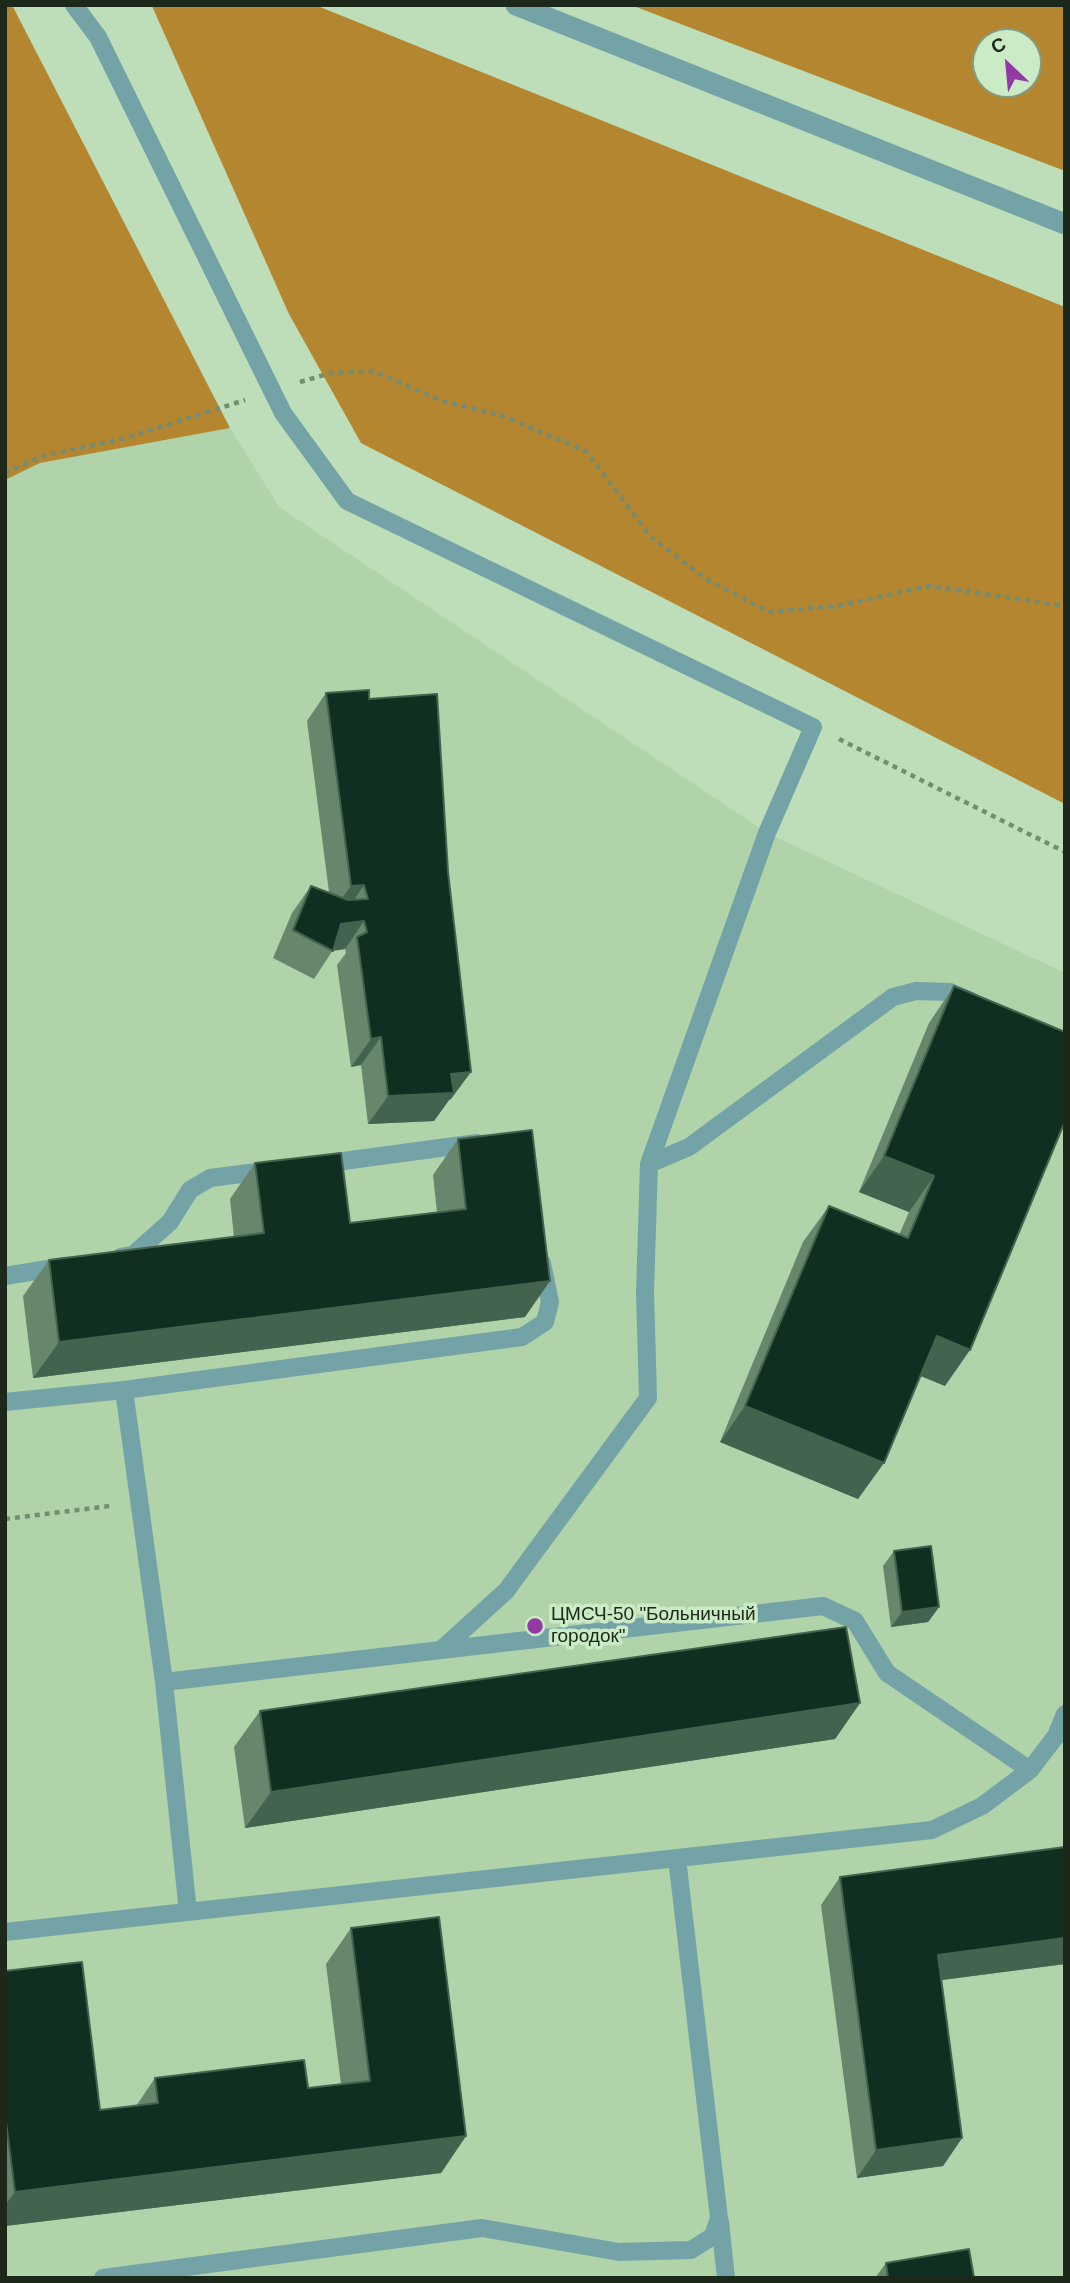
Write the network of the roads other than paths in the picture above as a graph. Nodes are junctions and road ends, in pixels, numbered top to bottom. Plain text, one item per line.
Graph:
1 (74, 5) edge
2 (516, 5) edge
3 (1065, 224) edge
4 (988, 1009) edge
5 (498, 1145) edge
6 (649, 1164) junction
7 (539, 1247) edge
8 (108, 1259) edge
9 (82, 1263) edge
10 (5, 1276) edge
11 (124, 1390) junction
12 (5, 1402) edge
13 (441, 1650) junction
14 (164, 1682) junction
15 (1065, 1714) edge
16 (1060, 1738) edge
17 (1030, 1770) junction
18 (677, 1858) junction
19 (188, 1912) junction
20 (5, 1932) edge
21 (719, 2218) junction
22 (103, 2278) edge
23 (726, 2278) edge

1 - 6 lane
2 - 3 street
4 - 6 lane
5 - 8 lane
6 - 13 lane
7 - 11 lane
9 - 10 lane
11 - 12 lane
11 - 14 lane
13 - 14 lane
13 - 17 lane
14 - 19 lane
15 - 16 lane
16 - 17 lane
17 - 18 lane
18 - 19 lane
18 - 21 lane
19 - 20 lane
21 - 22 lane
21 - 23 lane

